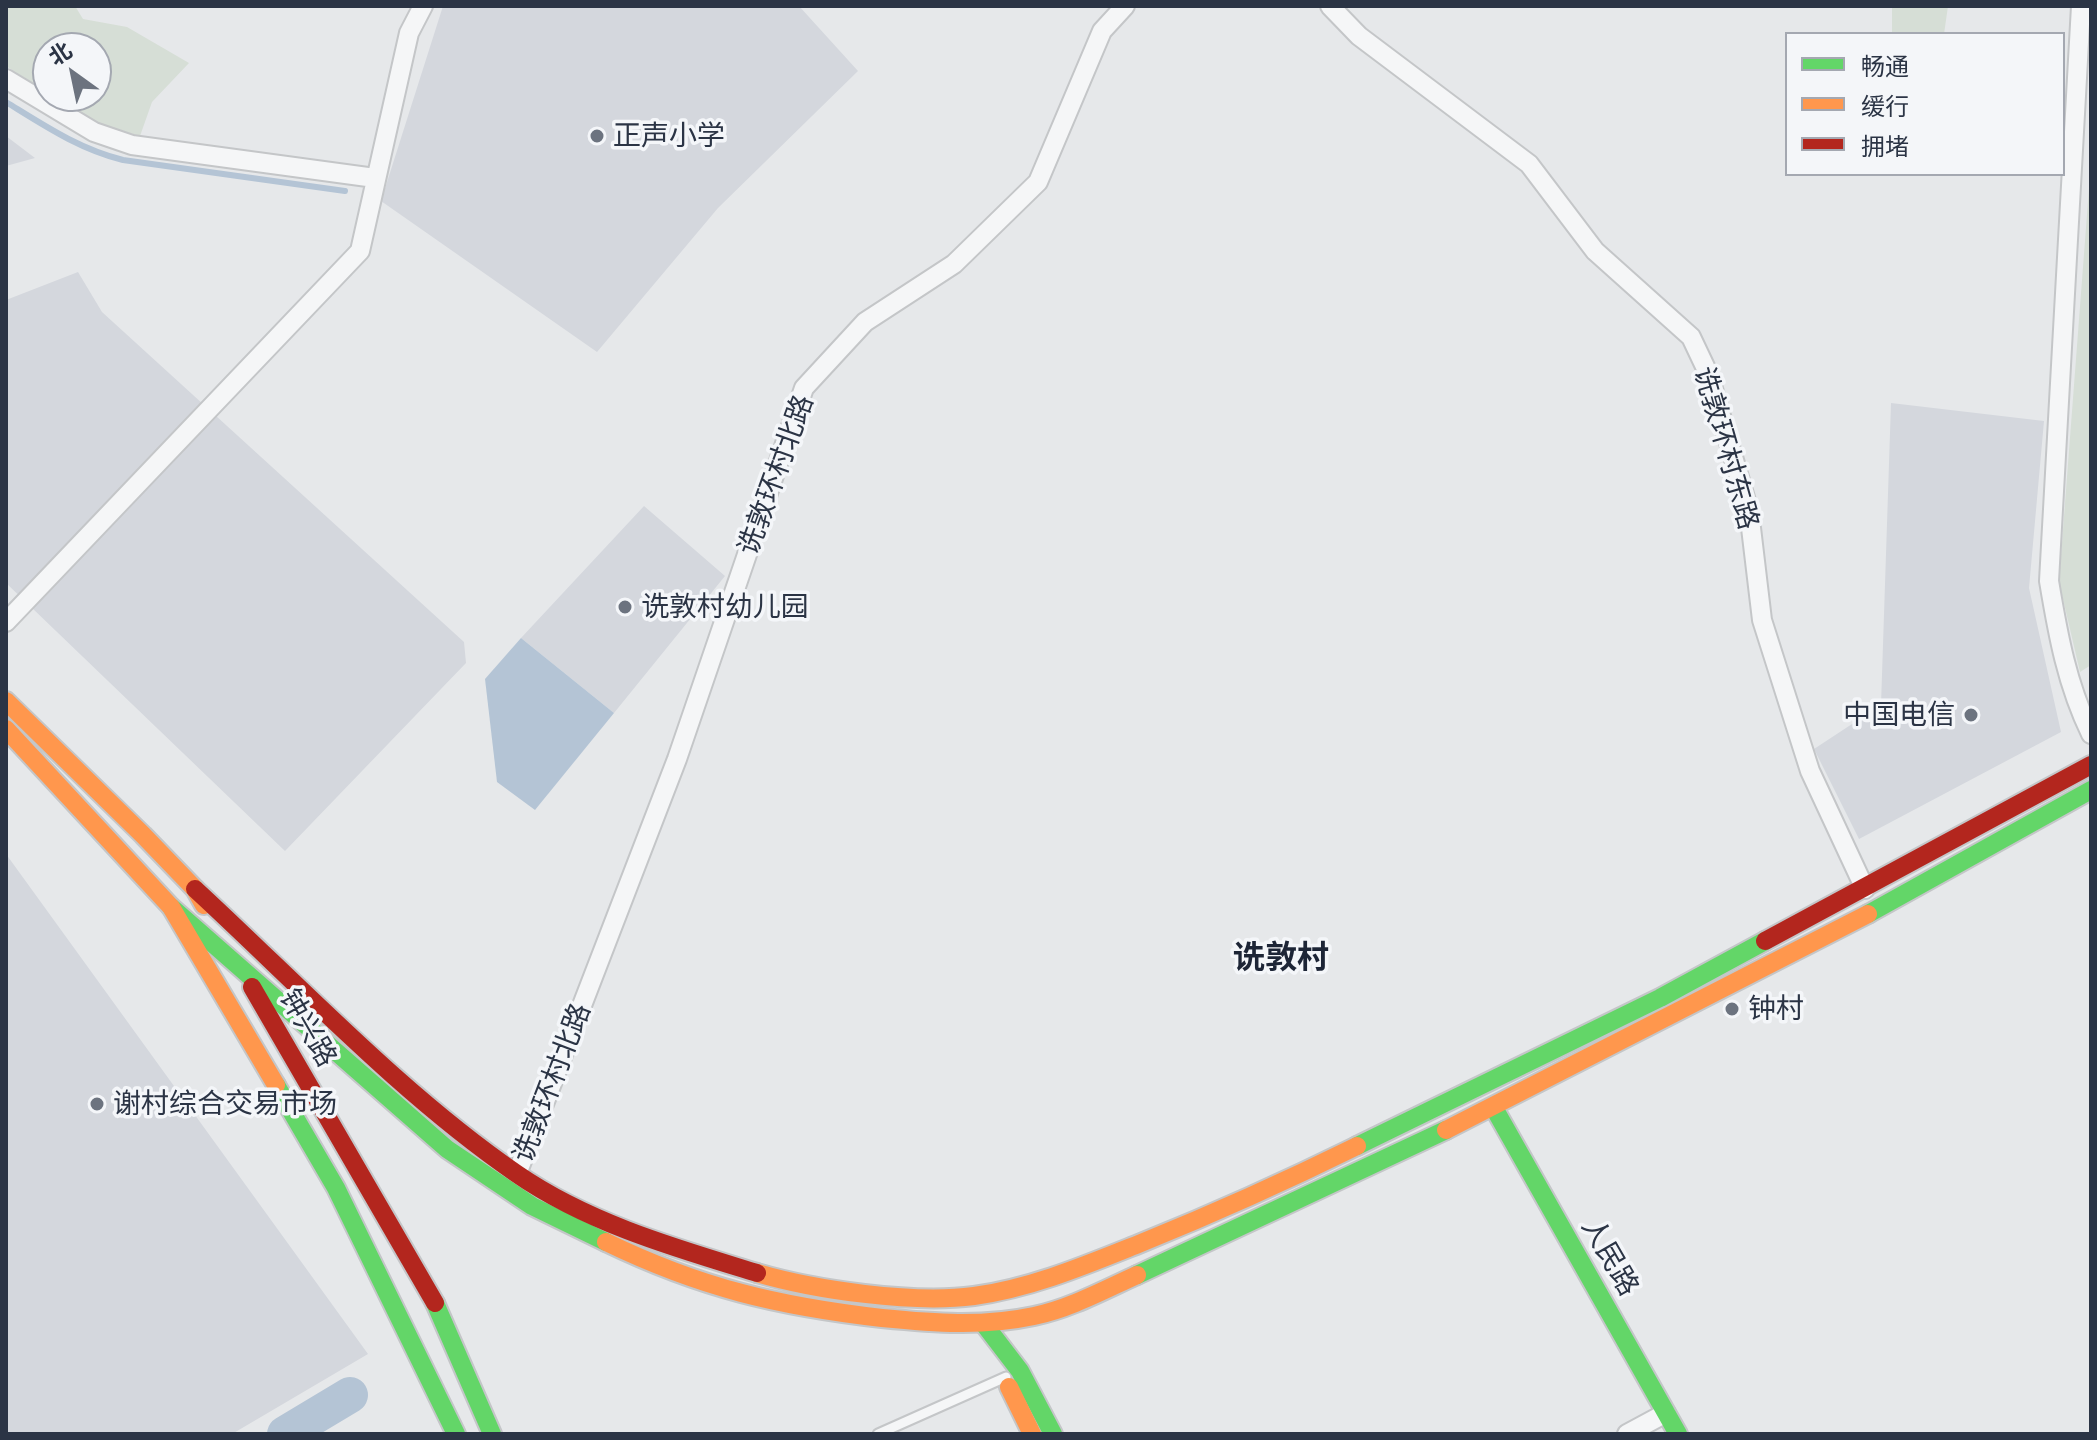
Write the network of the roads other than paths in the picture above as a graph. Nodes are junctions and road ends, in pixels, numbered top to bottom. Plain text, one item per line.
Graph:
1 (423, 6) edge
2 (1125, 6) edge
3 (1330, 6) edge
4 (2081, 6) edge
5 (6, 79) edge
6 (375, 178) junction
7 (6, 622) edge
8 (6, 701) edge
9 (6, 729) edge
10 (2091, 734) edge
11 (2091, 765) edge
12 (2091, 790) edge
13 (195, 889) junction
14 (1865, 889) junction
15 (171, 907) junction
16 (240, 967) junction
17 (327, 1013) junction
18 (307, 1026) junction
19 (284, 1042) junction
20 (259, 1059) junction
21 (1494, 1108) junction
22 (517, 1174) junction
23 (973, 1296) junction
24 (984, 1324) junction
25 (1012, 1374) junction
26 (443, 1404) junction
27 (1666, 1413) junction
28 (438, 1434) edge
29 (456, 1434) edge
30 (492, 1434) edge
31 (878, 1434) edge
32 (1032, 1434) edge
33 (1053, 1434) edge
34 (1627, 1434) edge
35 (1678, 1434) edge

1 - 6 street
2 - 22 street, 诜敦环村北路
3 - 14 street, 诜敦环村东路
4 - 10 street
5 - 6 street
6 - 7 street
8 - 13 main road, 钟兴路
9 - 15 main road, 钟兴路
11 - 14 main road
12 - 21 main road
13 - 16 main road, 钟兴路
13 - 17 main road
14 - 23 main road
15 - 16 main road
15 - 20 main road, 钟兴路
16 - 18 main road
16 - 19 main road, 钟兴路
17 - 18 main road
17 - 22 main road
18 - 19 main road
18 - 24 main road
19 - 20 main road
19 - 30 main road, 钟兴路
20 - 26 main road, 钟兴路
21 - 24 main road
21 - 27 main road, 人民路
22 - 23 main road
23 - 24 street
24 - 25 main road
25 - 31 lane
25 - 32 main road
25 - 33 main road
26 - 28 main road
26 - 29 main road, 钟兴路
27 - 34 street
27 - 35 main road, 人民路

